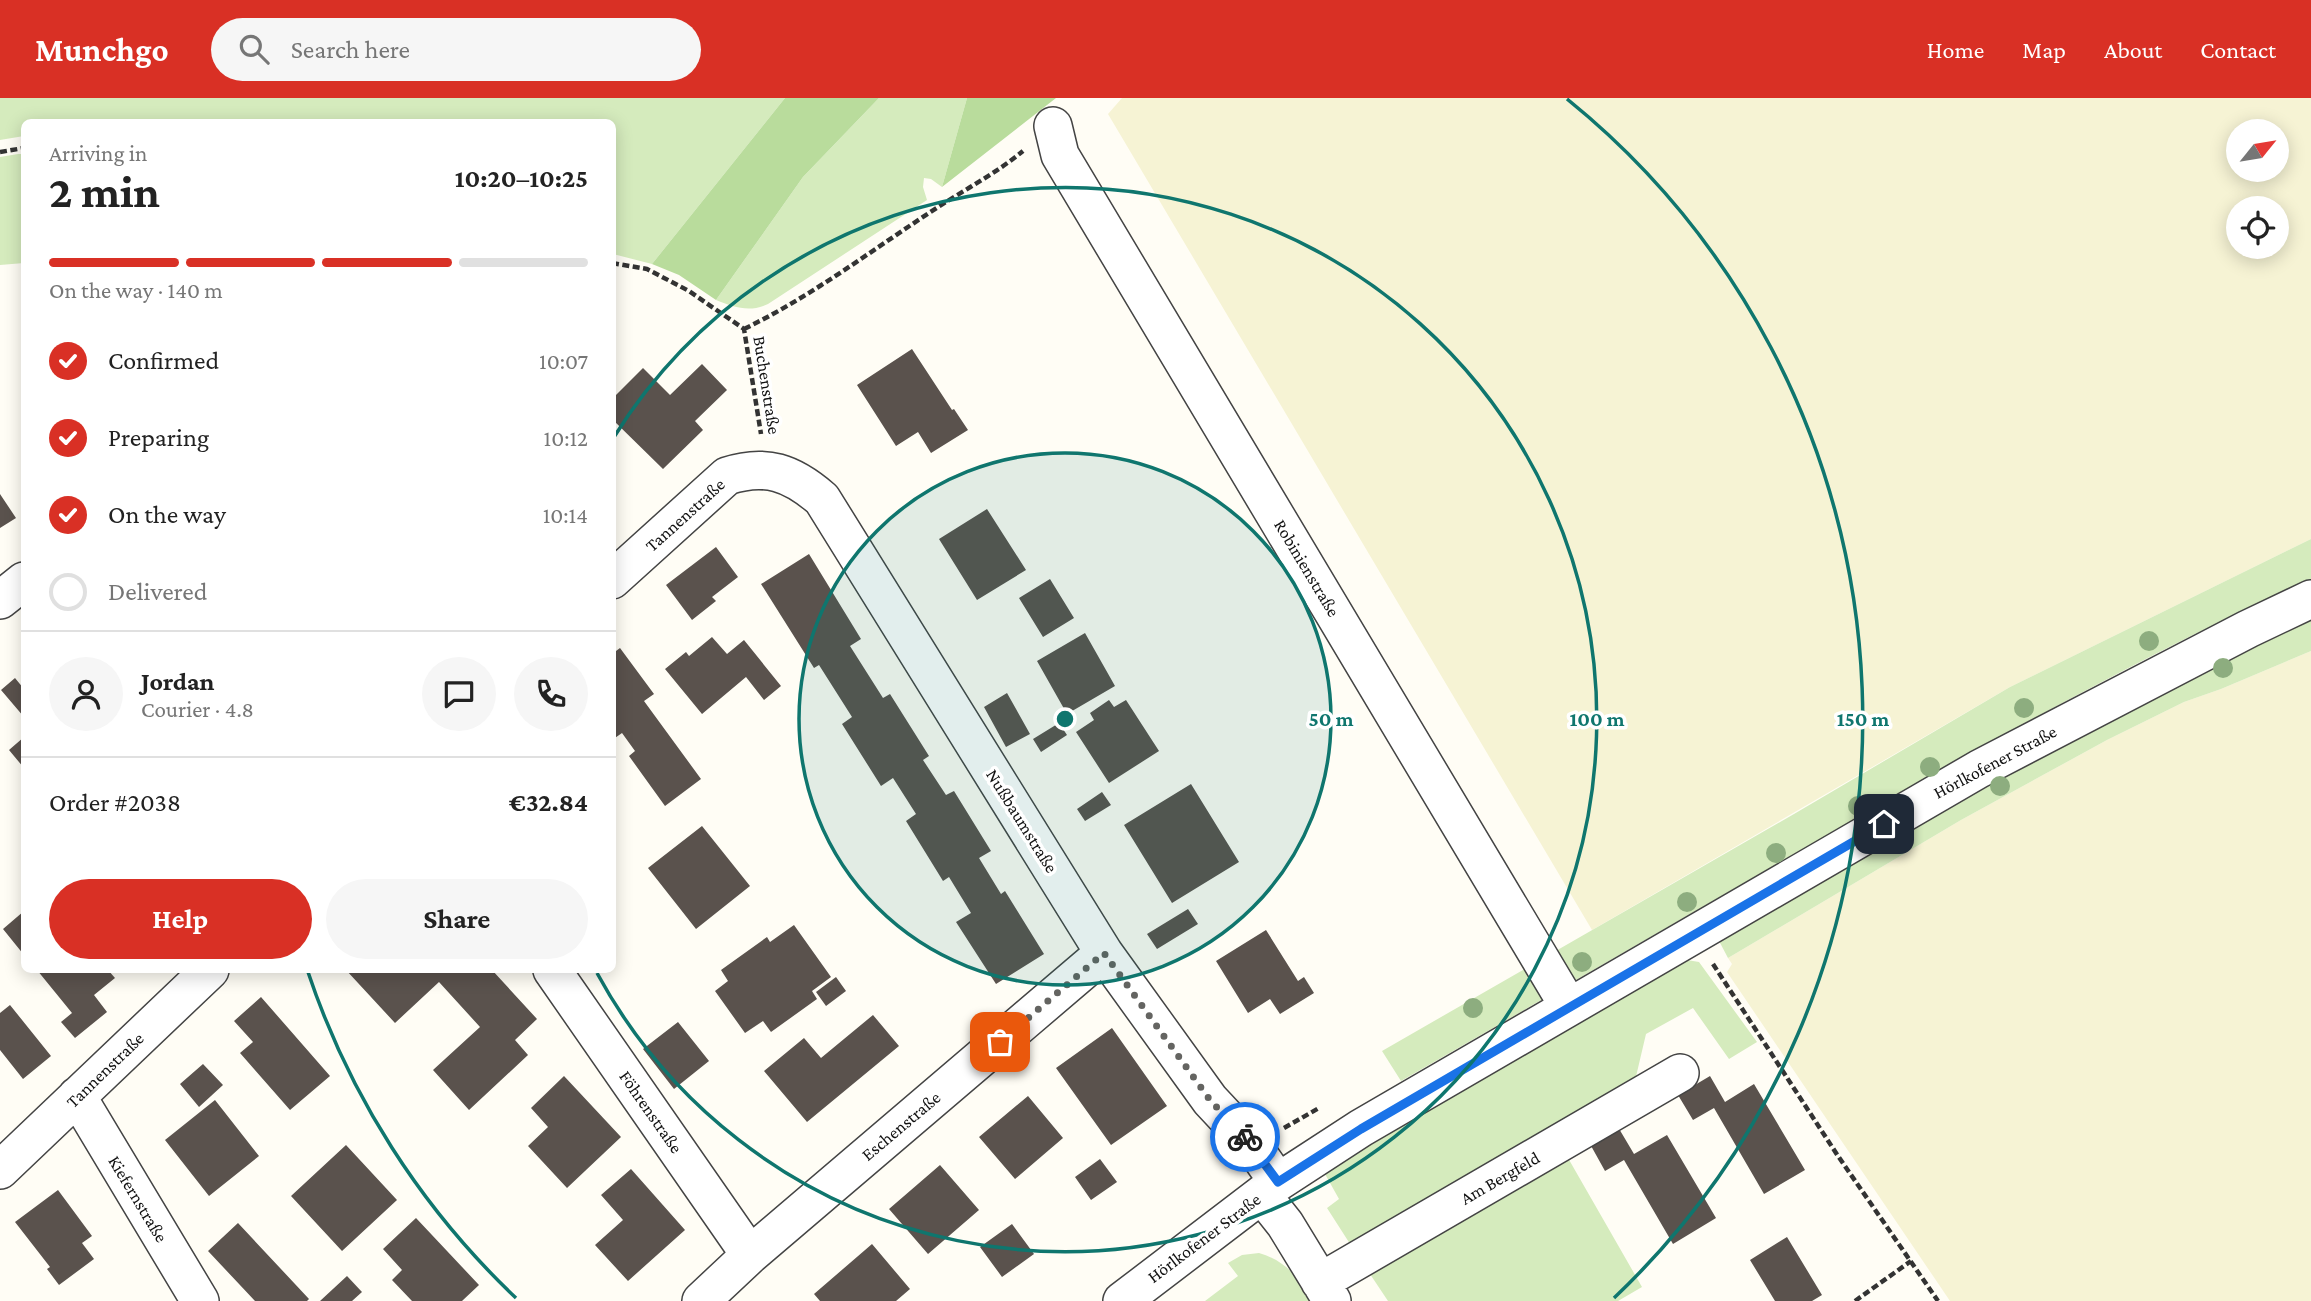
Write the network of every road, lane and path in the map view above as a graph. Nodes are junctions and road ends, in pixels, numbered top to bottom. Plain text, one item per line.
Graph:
1 (1053, 126) joint
2 (21, 148) edge
3 (0, 152) edge
4 (616, 264) edge
5 (744, 329) junction
6 (766, 469) junction
7 (616, 576) edge
8 (21, 583) edge
9 (2311, 599) edge
10 (0, 600) edge
11 (1693, 934) junction
12 (1104, 953) junction
13 (207, 973) edge
14 (554, 973) edge
15 (1569, 1007) junction
16 (1680, 1073) dead end
17 (77, 1096) junction
18 (0, 1170) edge
19 (1270, 1189) junction
20 (750, 1255) junction
21 (1911, 1261) junction
22 (1326, 1292) edge
23 (200, 1301) edge
24 (701, 1301) edge
25 (1122, 1301) edge
26 (1855, 1301) edge
27 (1938, 1301) edge

1 - 5 path
1 - 15 street, Robinienstraße
2 - 3 path
4 - 5 path, Buchenstraße
5 - 6 path, Buchenstraße
6 - 7 street, Tannenstraße
6 - 12 street, Nußbaumstraße
8 - 10 street
9 - 11 street, Hörlkofener Straße
11 - 15 street, Hörlkofener Straße
11 - 21 path
12 - 19 street, Nußbaumstraße
12 - 20 street, Eschenstraße
13 - 17 street, Tannenstraße
14 - 20 street, Föhrenstraße
15 - 19 street, Hörlkofener Straße
16 - 22 street, Am Bergfeld
17 - 18 street, Tannenstraße
17 - 23 street, Kiefernstraße
19 - 22 street, Am Bergfeld
19 - 25 street, Hörlkofener Straße
20 - 24 street, Eschenstraße
21 - 26 path
21 - 27 path

